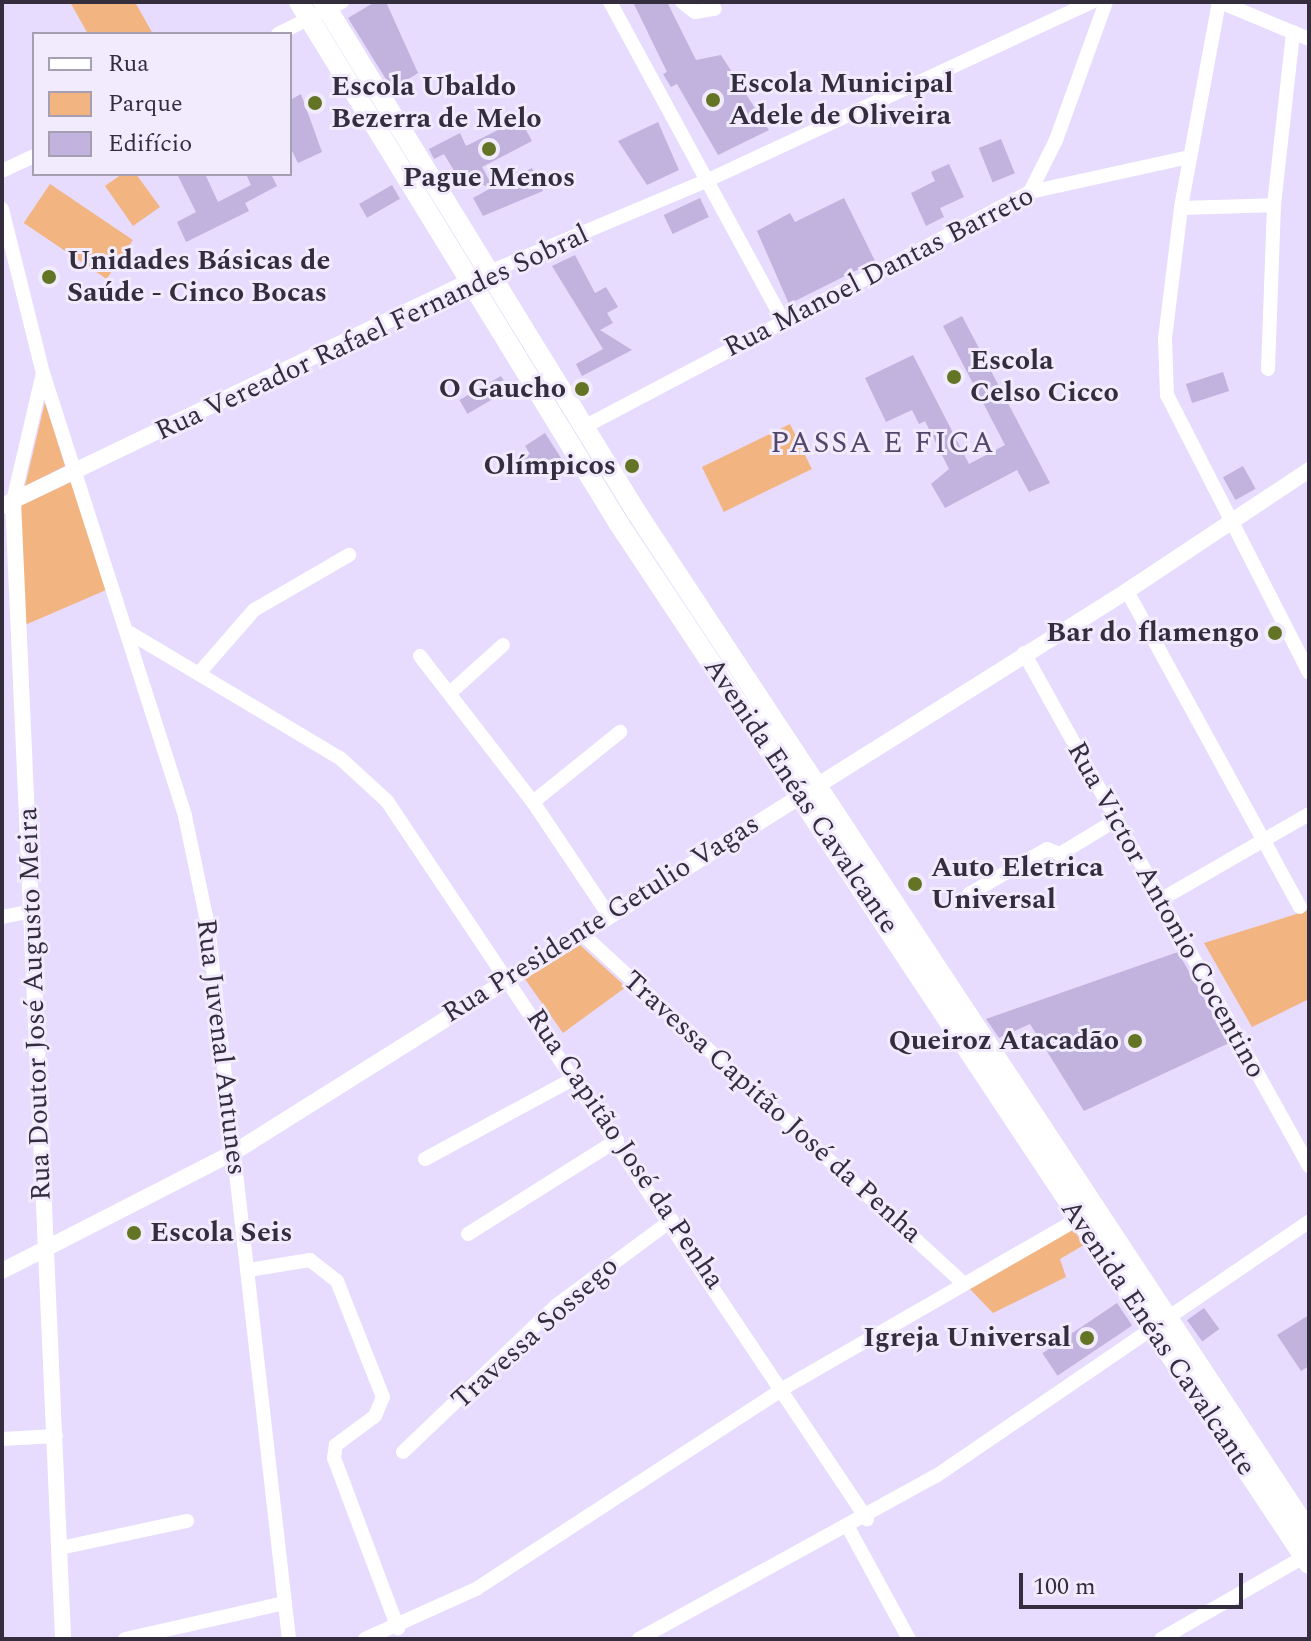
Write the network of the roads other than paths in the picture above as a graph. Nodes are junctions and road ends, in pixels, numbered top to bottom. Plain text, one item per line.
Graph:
1 (610, 2) edge
2 (682, 2) edge
3 (1092, 2) edge
4 (1106, 2) edge
5 (1219, 2) edge
6 (320, 7) edge
7 (715, 9) dead end
8 (281, 32) edge
9 (1293, 32) junction
10 (1309, 39) edge
11 (32, 157) edge
12 (1189, 157) junction
13 (2, 171) edge
14 (706, 181) junction
15 (1030, 192) junction
16 (1274, 205) junction
17 (1181, 208) junction
18 (2, 209) edge
19 (478, 278) junction
20 (783, 320) junction
21 (1268, 369) dead end
22 (43, 373) junction
23 (584, 427) junction
24 (1309, 470) edge
25 (76, 471) junction
26 (8, 504) edge
27 (628, 519) junction
28 (1231, 524) junction
29 (349, 555) dead end
30 (1127, 591) junction
31 (130, 633) junction
32 (503, 645) dead end
33 (1304, 652) edge
34 (1024, 653) junction
35 (420, 656) dead end
36 (200, 672) junction
37 (1309, 673) edge
38 (451, 692) junction
39 (620, 732) dead end
40 (806, 789) junction
41 (533, 802) junction
42 (1309, 814) edge
43 (1116, 820) junction
44 (1262, 841) junction
45 (969, 894) dead end
46 (1160, 900) junction
47 (1300, 907) dead end
48 (33, 911) junction
49 (608, 914) junction
50 (2, 917) edge
51 (580, 932) junction
52 (511, 978) junction
53 (575, 1078) junction
54 (617, 1140) junction
55 (236, 1151) junction
56 (425, 1159) dead end
57 (1309, 1166) edge
58 (1086, 1216) junction
59 (672, 1220) junction
60 (1309, 1222) edge
61 (468, 1234) dead end
62 (44, 1248) junction
63 (249, 1270) junction
64 (2, 1271) edge
65 (963, 1283) junction
66 (1160, 1327) junction
67 (1199, 1385) junction
68 (784, 1388) junction
69 (56, 1436) junction
70 (2, 1439) edge
71 (403, 1452) dead end
72 (867, 1519) junction
73 (187, 1521) dead end
74 (849, 1529) junction
75 (1309, 1532) edge
76 (60, 1548) junction
77 (1307, 1558) edge
78 (285, 1603) junction
79 (398, 1628) junction
80 (63, 1639) edge
81 (125, 1639) edge
82 (289, 1639) edge
83 (365, 1639) edge
84 (639, 1639) edge
85 (909, 1639) edge
86 (1161, 1639) edge

1 - 14 street
2 - 7 street
3 - 14 street, Rua Vereador Rafael Fernandes Sobral
4 - 15 street
5 - 9 street
5 - 12 street
6 - 8 street
6 - 19 main road, Avenida Enéas Cavalcante
9 - 10 street
9 - 16 street
11 - 13 street
12 - 15 street, Rua Manoel Dantas Barreto
12 - 17 street
14 - 19 street, Rua Vereador Rafael Fernandes Sobral
14 - 20 street
15 - 20 street, Rua Manoel Dantas Barreto
16 - 17 street
16 - 21 street
17 - 28 street
18 - 22 street, Rua Juvenal Antunes
19 - 23 main road, Avenida Enéas Cavalcante
19 - 25 street, Rua Vereador Rafael Fernandes Sobral
19 - 27 main road, Avenida Enéas Cavalcante
20 - 23 street, Rua Manoel Dantas Barreto
22 - 25 street, Rua Juvenal Antunes
22 - 26 street, Rua Doutor José Augusto Meira
23 - 27 main road, Avenida Enéas Cavalcante
24 - 28 street, Rua Presidente Getulio Vagas
25 - 26 street, Rua Vereador Rafael Fernandes Sobral
25 - 31 street, Rua Juvenal Antunes
26 - 48 street, Rua Doutor José Augusto Meira
27 - 40 main road, Avenida Enéas Cavalcante
28 - 30 street, Rua Presidente Getulio Vagas
28 - 33 street
29 - 36 street
30 - 34 street, Rua Presidente Getulio Vagas
30 - 44 street
31 - 36 street, Rua Capitão José da Penha
31 - 55 street, Rua Juvenal Antunes
32 - 38 street
33 - 37 street
34 - 40 street, Rua Presidente Getulio Vagas
34 - 43 street, Rua Victor Antonio Cocentino
35 - 38 street
36 - 52 street, Rua Capitão José da Penha
38 - 41 street
39 - 41 street
40 - 49 street, Rua Presidente Getulio Vagas
40 - 58 main road, Avenida Enéas Cavalcante
41 - 49 street
42 - 44 street
43 - 45 street
43 - 46 street, Rua Victor Antonio Cocentino
44 - 46 street
44 - 47 street
46 - 57 street, Rua Victor Antonio Cocentino
48 - 50 street
48 - 62 street, Rua Doutor José Augusto Meira
49 - 51 street, Rua Presidente Getulio Vagas
51 - 52 street, Rua Presidente Getulio Vagas
51 - 65 street, Travessa Capitão José da Penha
52 - 53 street, Rua Capitão José da Penha
52 - 55 street, Rua Presidente Getulio Vagas
53 - 54 street, Rua Capitão José da Penha
53 - 56 street
54 - 59 street, Rua Capitão José da Penha
54 - 61 street
55 - 62 street, Rua Presidente Getulio Vagas
55 - 63 street, Rua Juvenal Antunes
58 - 65 street
58 - 66 main road, Avenida Enéas Cavalcante
59 - 68 street, Rua Capitão José da Penha
59 - 71 street, Travessa Sossego
60 - 66 street
62 - 64 street, Rua Presidente Getulio Vagas
62 - 69 street, Rua Doutor José Augusto Meira
63 - 78 street, Rua Juvenal Antunes
63 - 79 street
65 - 68 street
66 - 67 main road, Avenida Enéas Cavalcante
66 - 72 street
67 - 75 main road, Avenida Enéas Cavalcante
67 - 77 main road, Avenida Enéas Cavalcante
68 - 72 street, Rua Capitão José da Penha
68 - 79 street
69 - 70 street
69 - 76 street, Rua Doutor José Augusto Meira
72 - 74 street
73 - 76 street
74 - 84 street
74 - 85 street
76 - 80 street, Rua Doutor José Augusto Meira
77 - 86 street
78 - 81 street
78 - 82 street, Rua Juvenal Antunes
79 - 83 street

